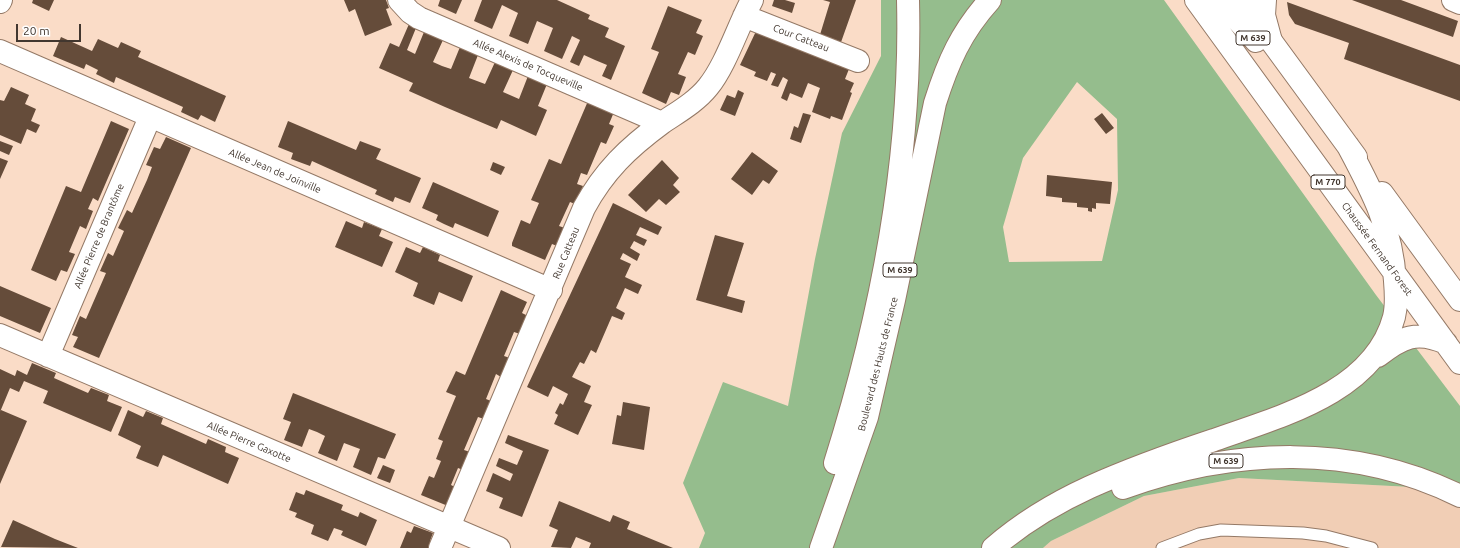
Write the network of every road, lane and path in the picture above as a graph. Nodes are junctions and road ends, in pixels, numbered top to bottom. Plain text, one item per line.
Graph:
1 (399, 0) edge
2 (908, 0) edge
3 (990, 0) edge
4 (1196, 0) edge
5 (1220, 0) edge
6 (1241, 0) edge
7 (1265, 0) edge
8 (1453, 0) edge
9 (1460, 3) edge
10 (748, 8) edge
11 (1271, 42) junction
12 (0, 51) edge
13 (858, 61) dead end
14 (1291, 70) junction
15 (150, 116) junction
16 (662, 123) junction
17 (1348, 146) junction
18 (1395, 274) junction
19 (551, 290) junction
20 (1460, 300) edge
21 (0, 336) edge
22 (1446, 343) junction
23 (48, 356) junction
24 (1371, 361) junction
25 (1460, 363) edge
26 (1460, 496) edge
27 (449, 526) junction
28 (440, 548) edge
29 (499, 548) edge
30 (806, 548) edge
31 (821, 548) edge
32 (993, 548) edge
33 (1003, 548) edge
34 (1162, 548) edge
35 (1372, 548) edge

1 - 16 main road, Allée Alexis de Tocqueville
2 - 30 main road, Boulevard des Hauts de France / M 639
3 - 31 main road, Boulevard des Hauts de France / M 639
4 - 18 main road, Chaussée Fernand Forest / M 770
5 - 14 main road, M 639
6 - 11 main road
7 - 11 main road
8 - 9 main road
10 - 13 main road, Cour Catteau
10 - 16 main road, Rue Catteau
11 - 14 main road
12 - 15 main road, Allée Jean de Joinville
14 - 17 main road
15 - 19 main road, Allée Jean de Joinville
15 - 23 main road, Allée Pierre de Brantôme
16 - 19 main road, Rue Catteau
17 - 18 main road, M 639
17 - 20 main road
18 - 22 main road, Chaussée Fernand Forest / M 770
18 - 24 main road, M 639
19 - 27 main road, Rue Catteau
21 - 23 main road, Allée Pierre Gaxotte
22 - 24 main road, M 639
22 - 25 main road, Chaussée Fernand Forest / M 770
23 - 27 main road, Allée Pierre Gaxotte
24 - 32 main road, M 639
26 - 33 main road, M 639
27 - 28 main road, Rue Catteau
27 - 29 main road, Allée Pierre Gaxotte
34 - 35 lane

